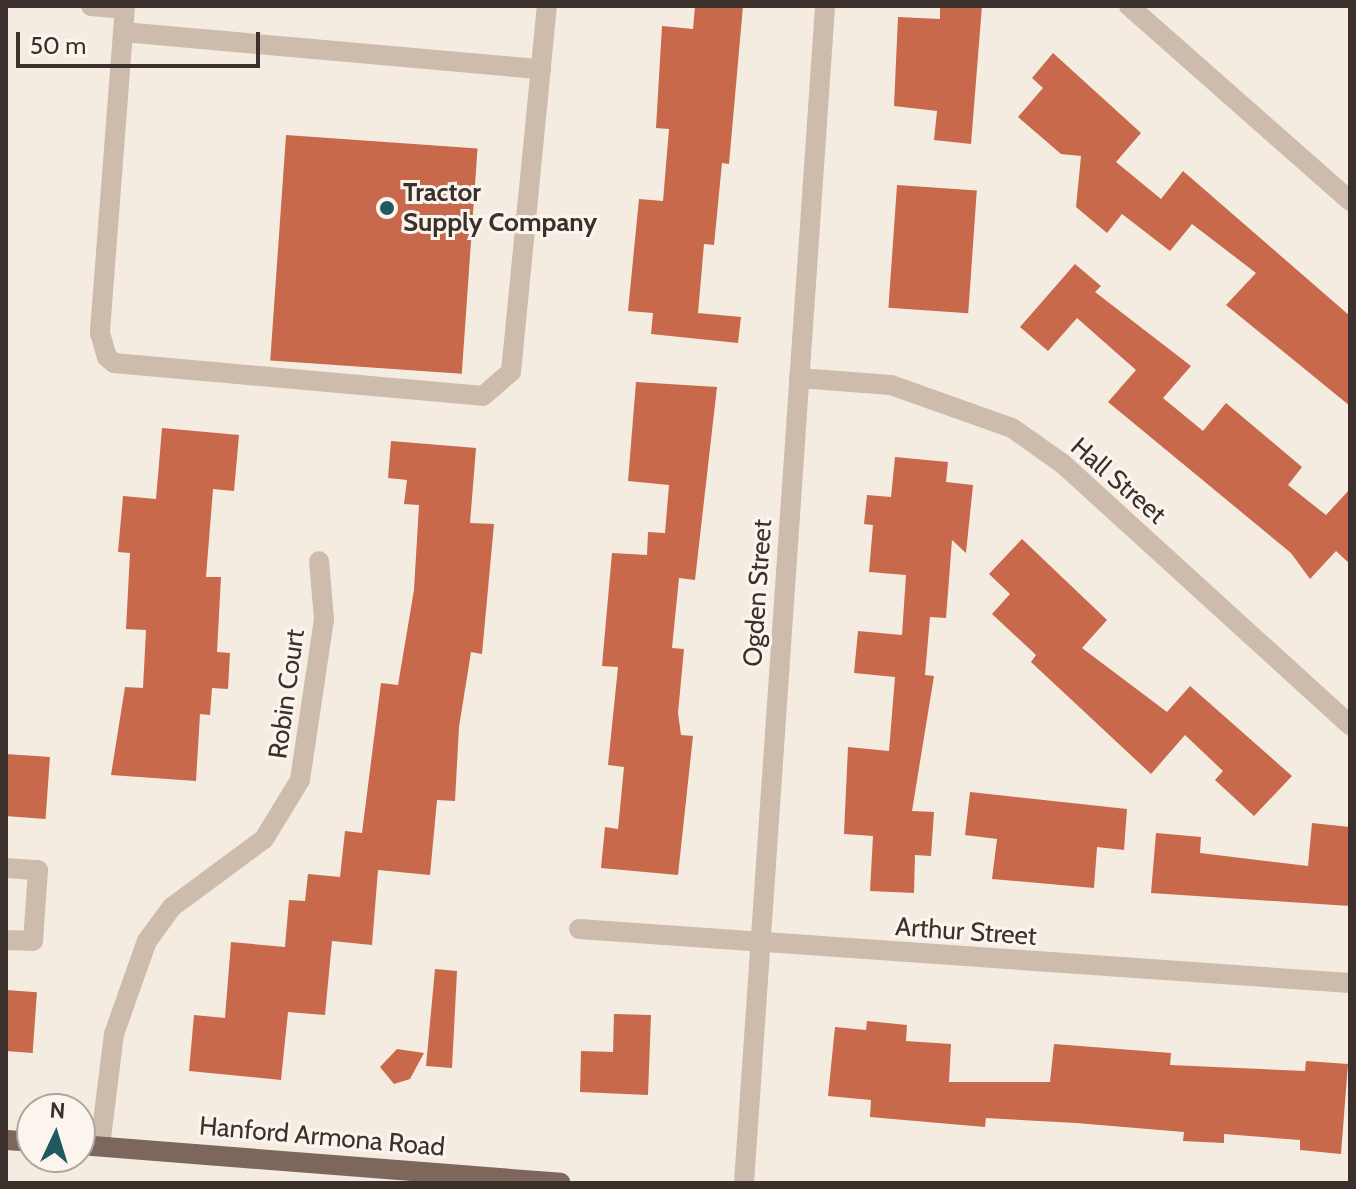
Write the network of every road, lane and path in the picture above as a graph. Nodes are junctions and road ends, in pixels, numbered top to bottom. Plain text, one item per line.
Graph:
1 (91, 6) edge
2 (547, 6) edge
3 (825, 6) edge
4 (1129, 6) edge
5 (124, 7) edge
6 (123, 32) junction
7 (541, 69) junction
8 (1350, 201) edge
9 (799, 378) junction
10 (319, 561) dead end
11 (1350, 725) edge
12 (6, 868) edge
13 (579, 929) dead end
14 (6, 940) edge
15 (760, 944) junction
16 (1350, 983) edge
17 (96, 1117) edge
18 (96, 1146) edge
19 (332, 1173) edge
20 (560, 1183) edge
21 (744, 1183) edge

1 - 5 street
2 - 7 street
3 - 9 street, Ogden Street
4 - 8 street
5 - 6 street
6 - 7 street
6 - 7 street
9 - 11 street, Hall Street
9 - 15 street, Ogden Street
10 - 17 street, Robin Court
12 - 14 street
13 - 15 street, Arthur Street
15 - 16 street, Arthur Street
15 - 21 street, Ogden Street
18 - 19 main road, Hanford Armona Road
19 - 20 main road, Hanford Armona Road

